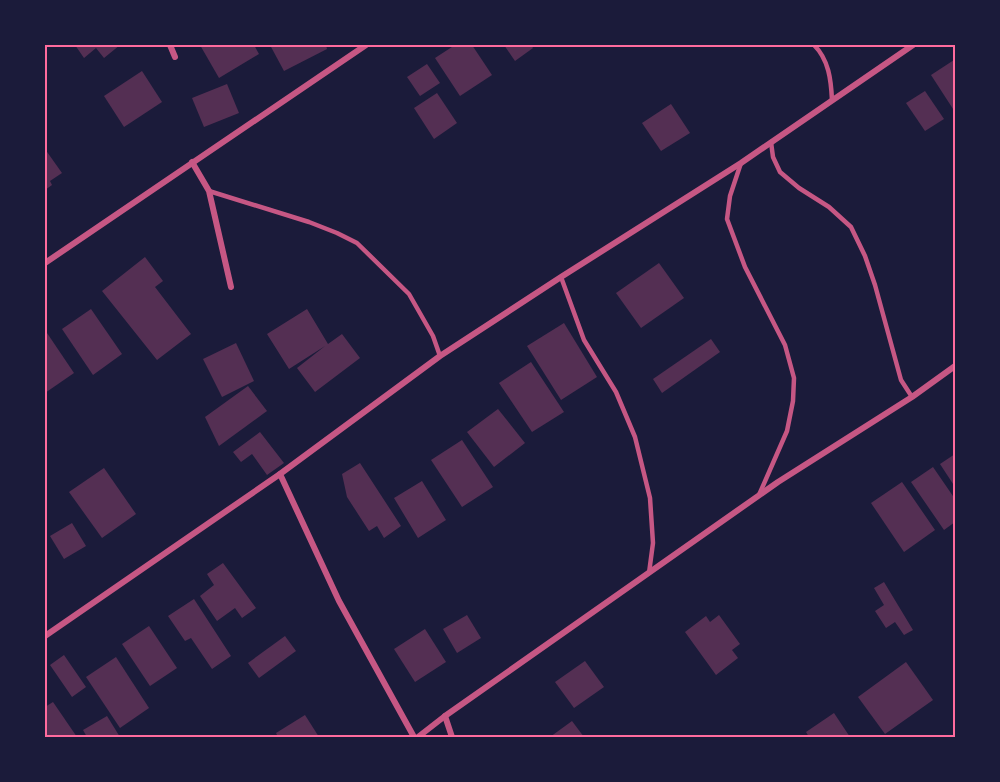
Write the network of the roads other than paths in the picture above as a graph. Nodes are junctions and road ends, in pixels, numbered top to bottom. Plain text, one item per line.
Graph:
1 (170, 45) edge
2 (366, 45) edge
3 (814, 45) edge
4 (913, 45) edge
5 (175, 57) dead end
6 (832, 100) junction
7 (771, 142) junction
8 (192, 162) junction
9 (741, 163) junction
10 (209, 192) junction
11 (45, 263) edge
12 (561, 277) junction
13 (231, 287) dead end
14 (440, 356) junction
15 (955, 366) edge
16 (912, 397) junction
17 (280, 474) junction
18 (758, 497) junction
19 (650, 573) junction
20 (45, 636) edge
21 (445, 716) junction
22 (416, 737) edge
23 (452, 737) edge

1 - 5 street
2 - 8 street
3 - 6 lane
4 - 6 street
6 - 7 street
7 - 9 street
7 - 16 lane
8 - 10 street
8 - 11 street
9 - 12 street
9 - 18 lane
10 - 13 street
10 - 14 lane
12 - 14 street
12 - 19 lane
14 - 17 street
15 - 16 street
16 - 18 street
17 - 20 street
17 - 22 street
18 - 19 street
19 - 21 street
21 - 22 street
21 - 23 street

